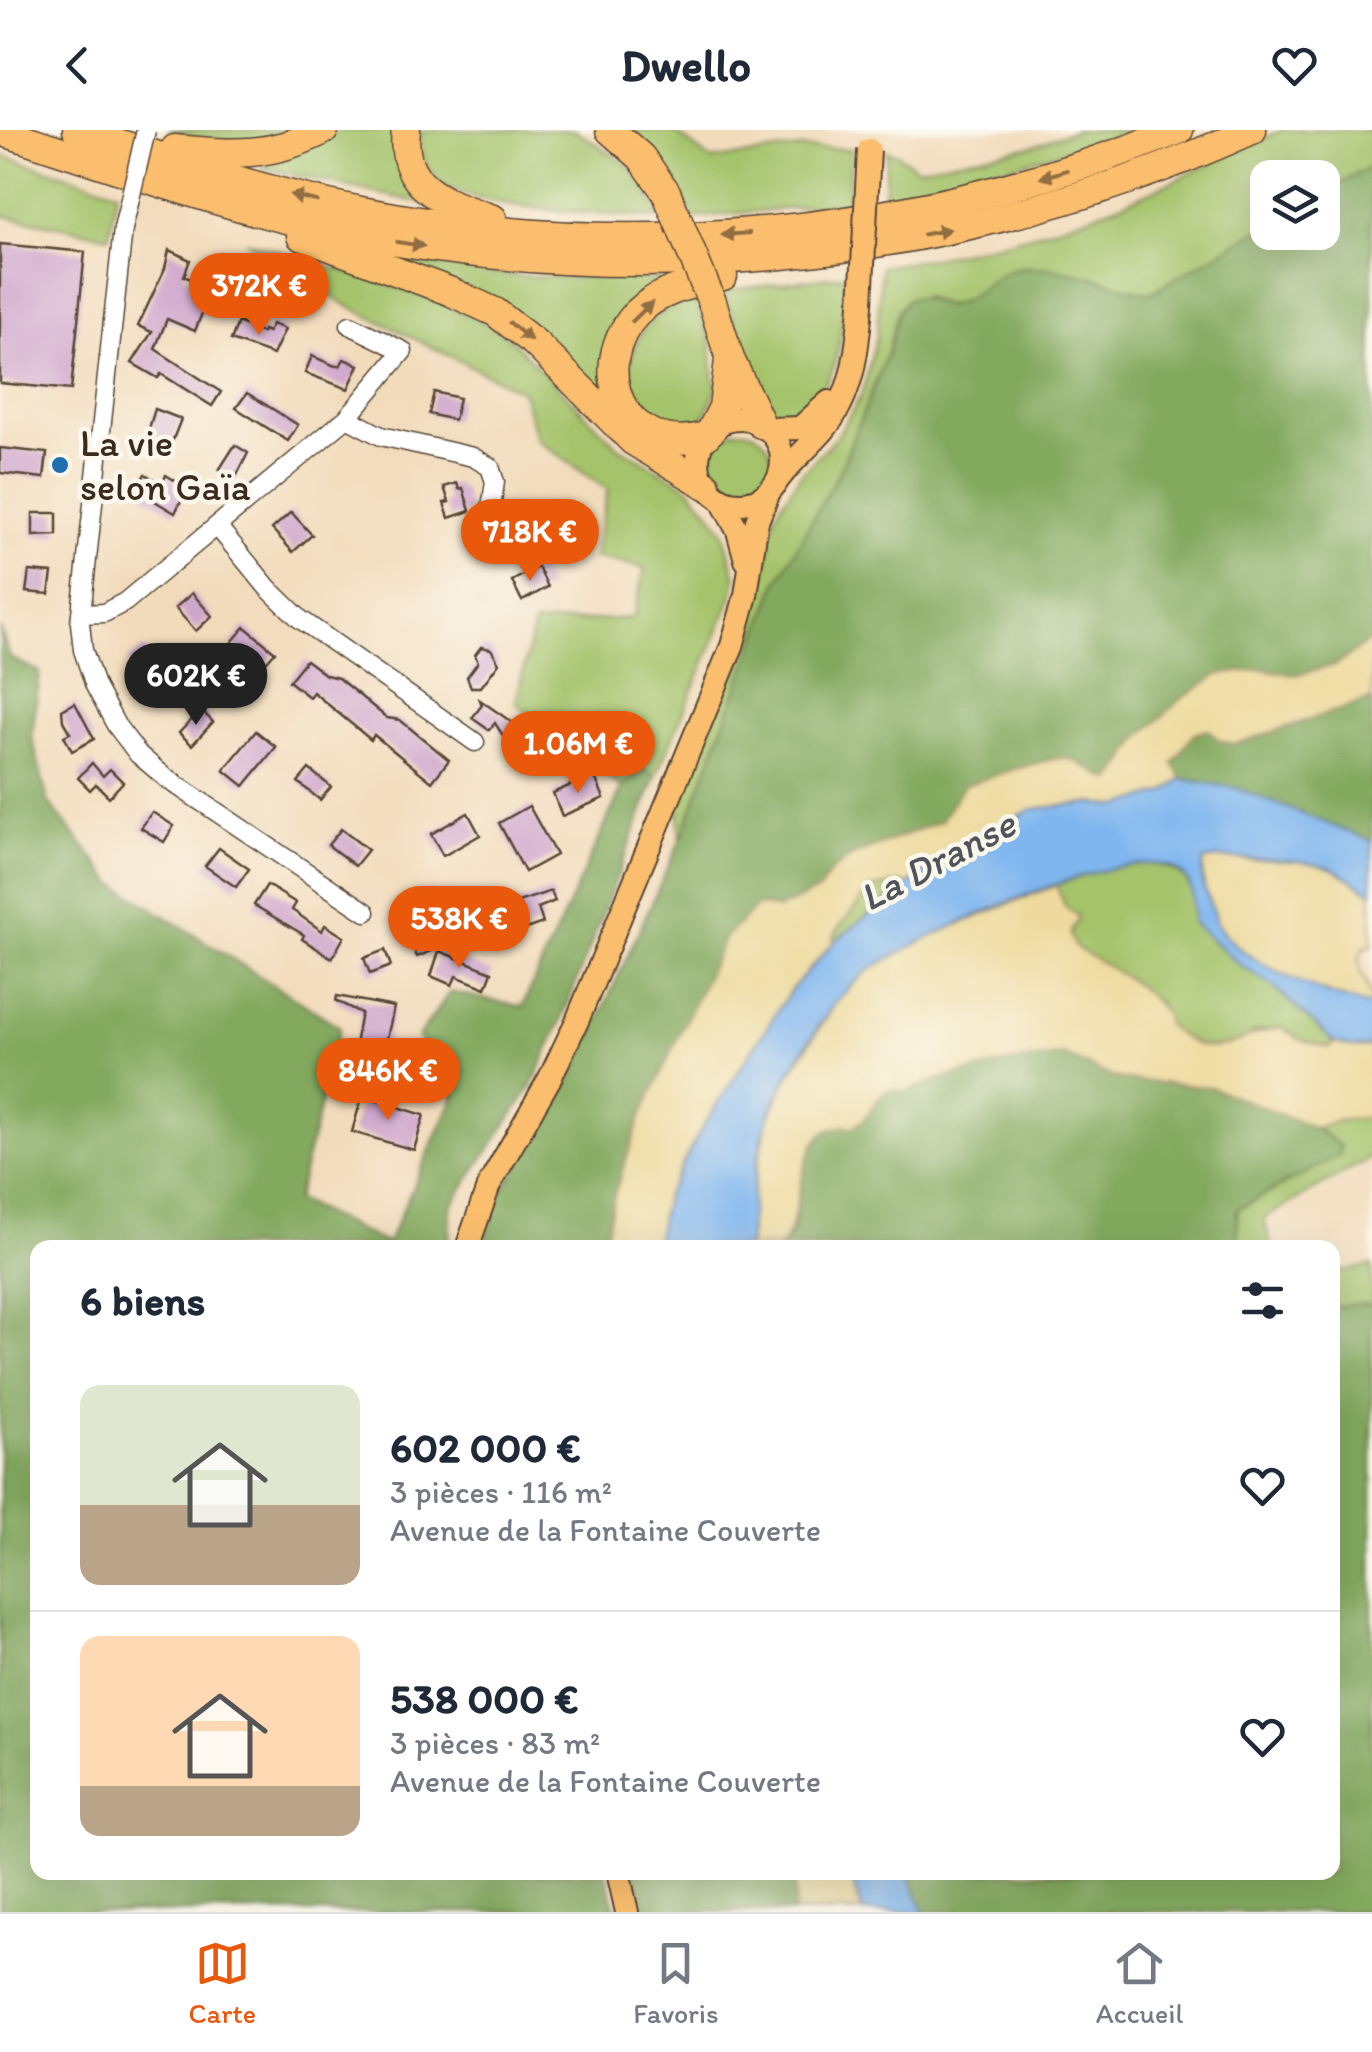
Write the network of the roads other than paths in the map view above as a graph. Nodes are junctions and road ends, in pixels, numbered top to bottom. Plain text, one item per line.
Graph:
1 (78, 130) edge
2 (324, 130) edge
3 (406, 130) edge
4 (610, 130) edge
5 (1179, 130) edge
6 (1252, 130) edge
7 (0, 131) edge
8 (135, 138) edge
9 (869, 140) edge
10 (180, 188) junction
11 (538, 234) junction
12 (805, 252) junction
13 (350, 325) dead end
14 (730, 358) junction
15 (851, 375) junction
16 (347, 418) junction
17 (764, 427) junction
18 (708, 434) junction
19 (774, 486) junction
20 (713, 492) junction
21 (217, 526) junction
22 (485, 546) dead end
23 (748, 569) junction
24 (81, 614) junction
25 (475, 742) dead end
26 (366, 912) dead end
27 (470, 1240) edge
28 (620, 1880) edge
29 (628, 1912) edge

1 - 8 highway
2 - 8 highway
3 - 11 highway
4 - 14 highway, bridge
5 -> 11 highway
12 -> 6 highway
7 - 10 highway
11 -> 8 highway
8 - 24 street, bridge
9 - 15 main road, bridge
10 -> 12 highway
10 -> 20 highway
18 -> 12 highway
13 - 16 street
14 - 17 highway
14 - 18 highway
15 - 17 main road
15 - 19 main road
16 - 21 street
16 - 22 street
17 - 18 main road
17 - 19 main road
18 - 20 main road
19 - 20 main road
19 - 23 main road
20 - 23 main road
21 - 24 street
21 - 25 street
23 - 27 main road
24 - 26 street
28 - 29 main road

